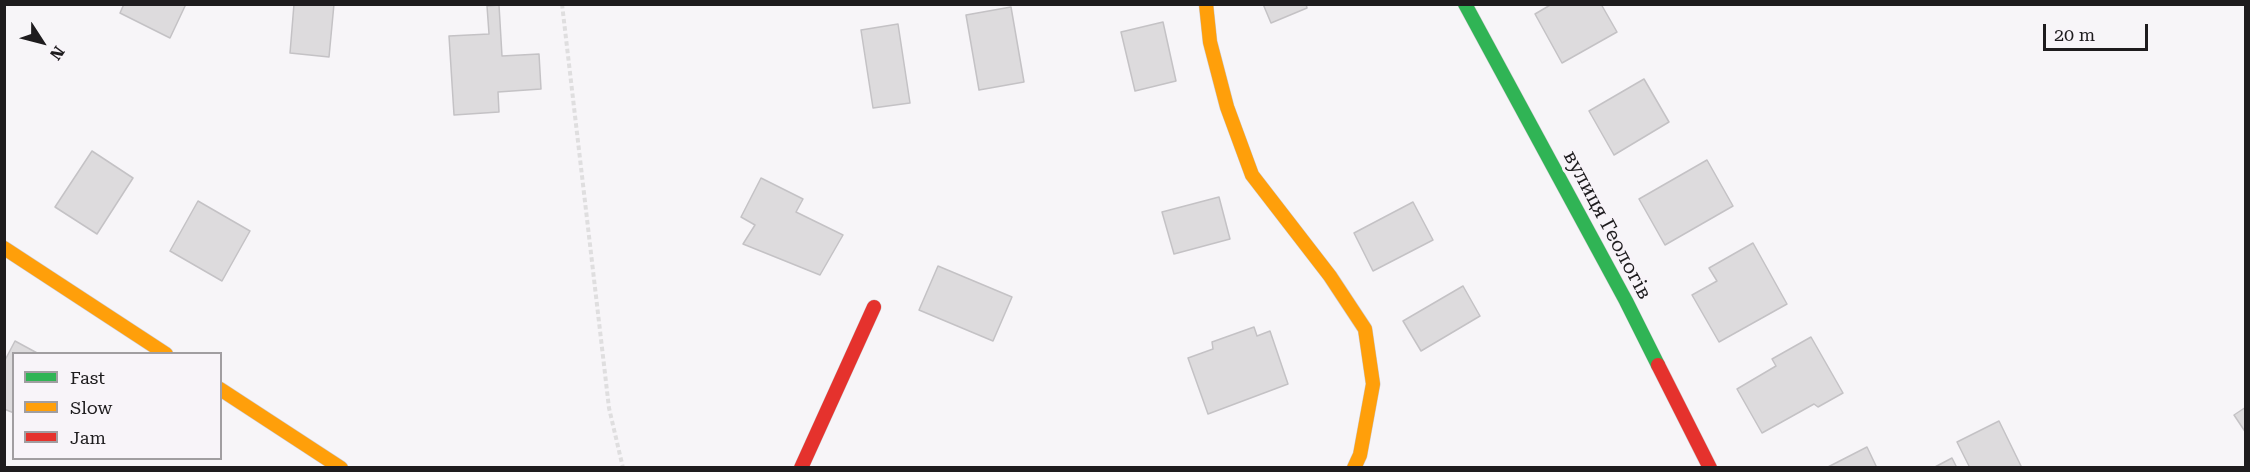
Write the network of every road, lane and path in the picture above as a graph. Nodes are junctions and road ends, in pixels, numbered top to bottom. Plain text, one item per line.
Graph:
1 (562, 4) edge
2 (1206, 4) edge
3 (1465, 4) edge
4 (4, 249) edge
5 (874, 307) dead end
6 (163, 352) edge
7 (222, 390) edge
8 (338, 467) edge
9 (623, 468) edge
10 (801, 468) edge
11 (1354, 468) edge
12 (1710, 468) edge

1 - 9 path
2 - 11 street
3 - 12 street, вулиця Геологів
4 - 6 street
5 - 10 street
7 - 8 street

